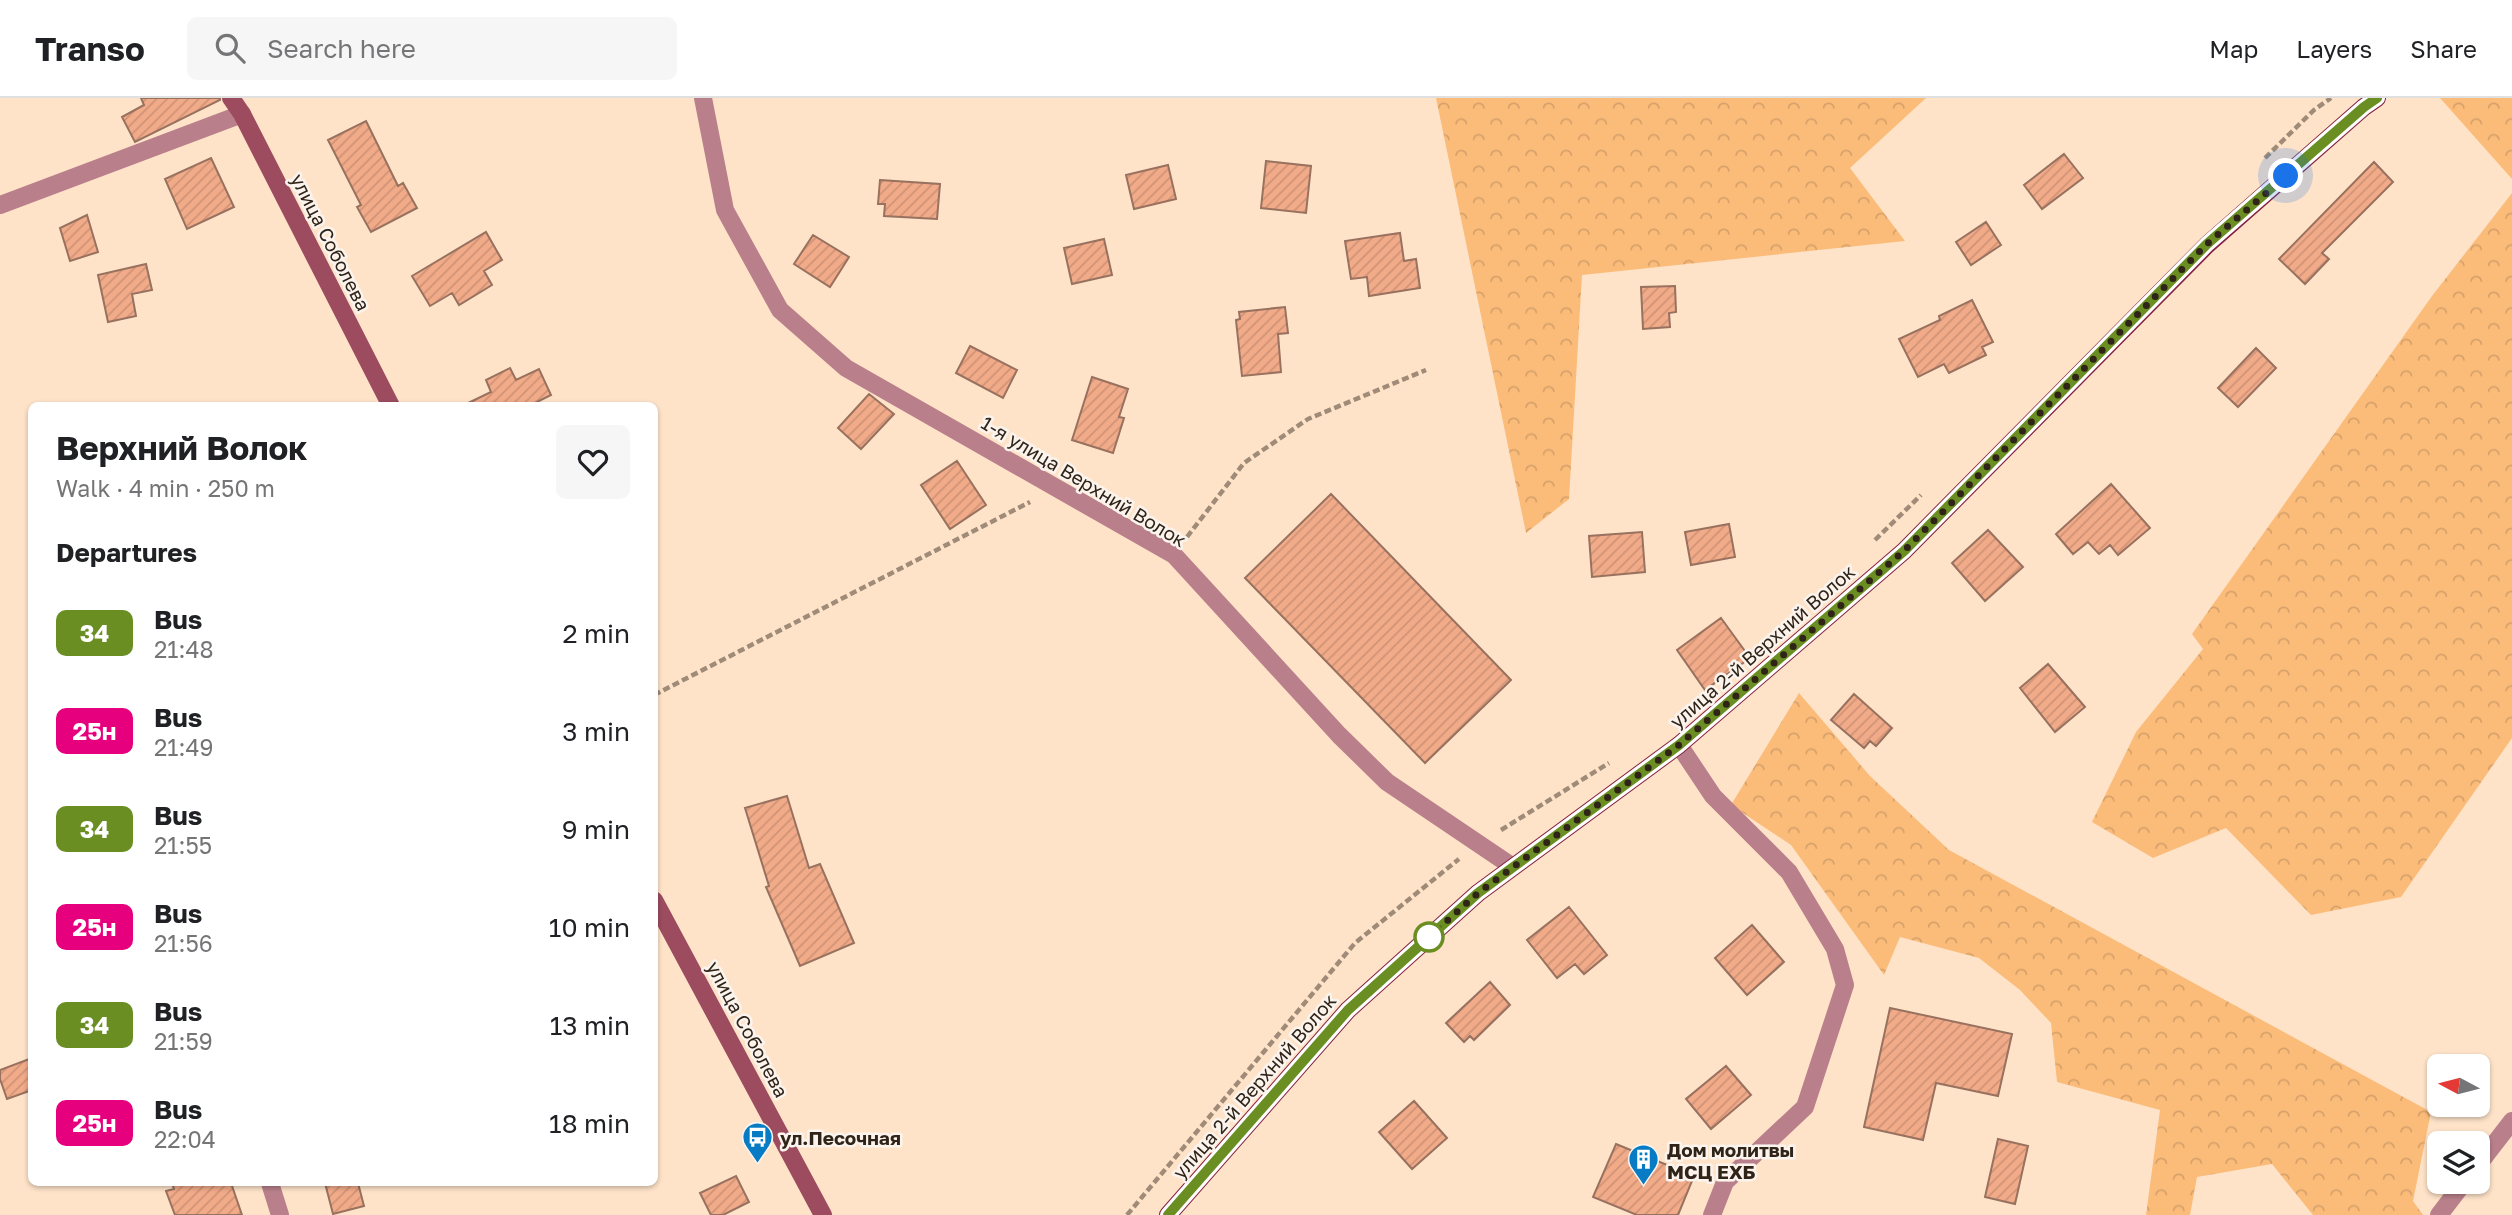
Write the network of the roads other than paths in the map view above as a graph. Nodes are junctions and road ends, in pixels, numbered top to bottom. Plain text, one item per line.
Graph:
1 (231, 98) edge
2 (703, 98) edge
3 (2377, 98) edge
4 (242, 114) junction
5 (0, 205) edge
6 (389, 402) edge
7 (1679, 745) junction
8 (1513, 867) junction
9 (658, 907) edge
10 (2512, 1121) edge
11 (2490, 1149) edge
12 (271, 1186) edge
13 (2455, 1194) edge
14 (280, 1215) edge
15 (824, 1215) edge
16 (1168, 1215) edge
17 (1712, 1215) edge
18 (2439, 1215) edge

1 - 4 street, улица Соболева
2 - 8 street, 1-я улица Верхний Волок
3 - 7 main road, улица 2-й Верхний Волок
4 - 5 street
4 - 6 street, улица Соболева
7 - 8 main road, улица 2-й Верхний Волок
7 - 17 street
8 - 16 main road, улица 2-й Верхний Волок
9 - 15 street, улица Соболева
10 - 11 street
12 - 14 street
13 - 18 street

